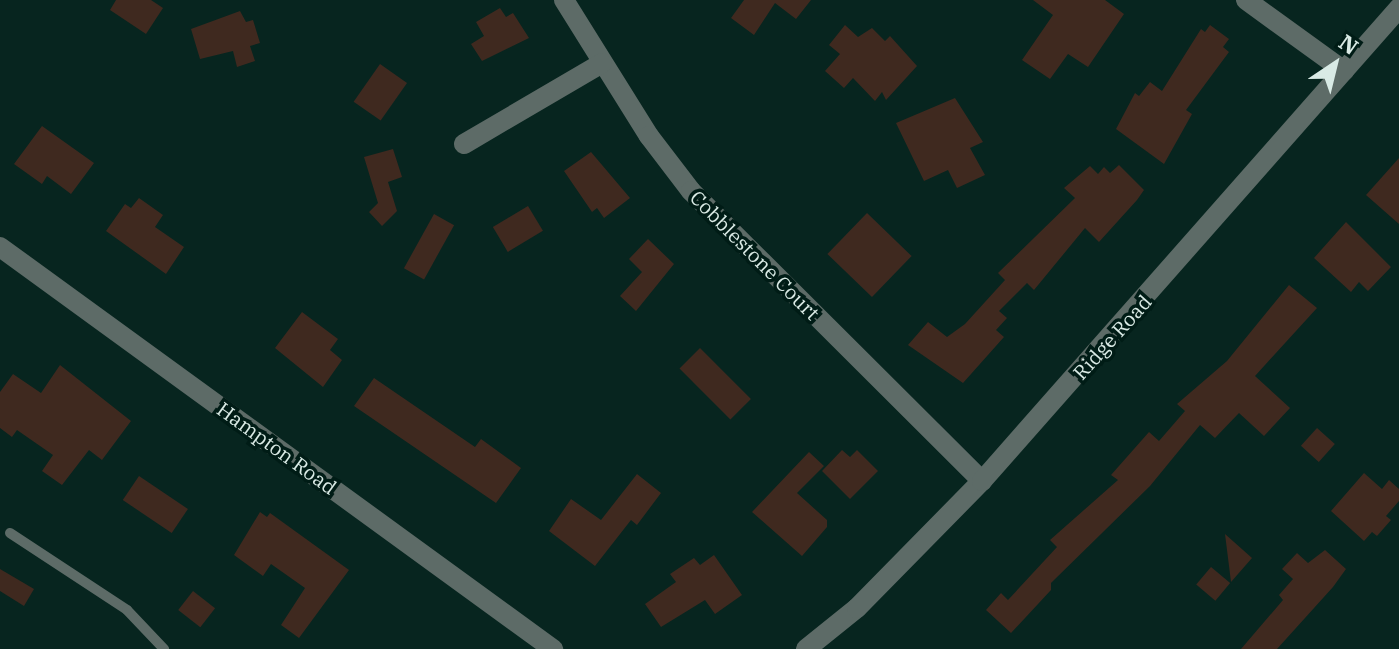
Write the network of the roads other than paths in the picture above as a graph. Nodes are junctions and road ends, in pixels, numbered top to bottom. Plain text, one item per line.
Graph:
1 (564, 0) edge
2 (1246, 0) edge
3 (1399, 8) edge
4 (602, 63) junction
5 (1344, 71) junction
6 (464, 144) dead end
7 (0, 247) edge
8 (982, 481) junction
9 (10, 533) dead end
10 (164, 649) edge
11 (553, 649) edge
12 (806, 649) edge

1 - 4 street, Cobblestone Court
2 - 5 street
3 - 5 street, Ridge Road
4 - 6 street
4 - 8 street, Cobblestone Court
5 - 8 street, Ridge Road
7 - 11 street, Hampton Road
8 - 12 street, Ridge Road
9 - 10 lane

